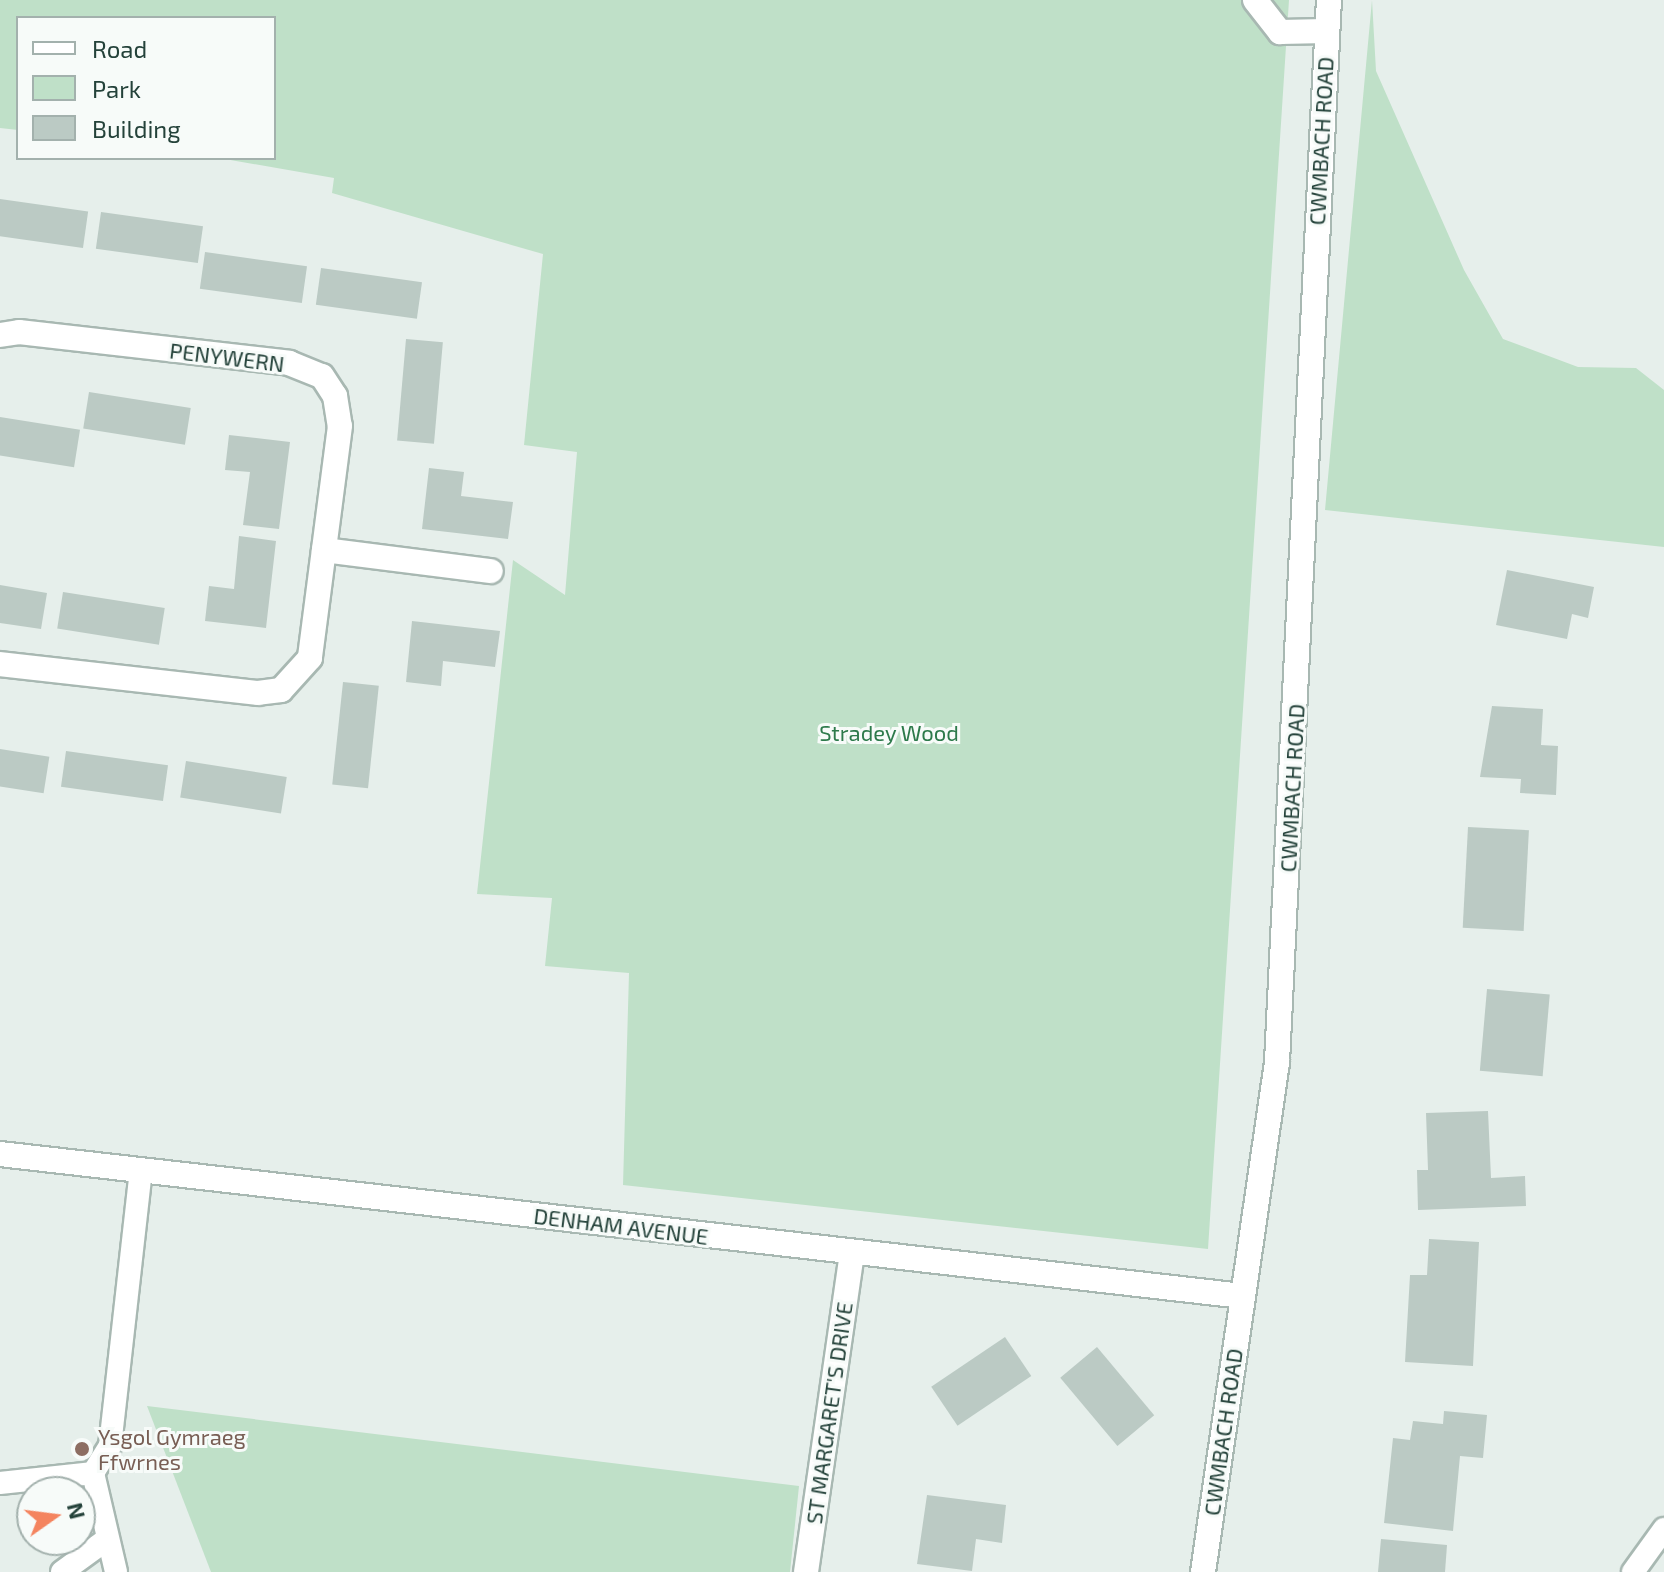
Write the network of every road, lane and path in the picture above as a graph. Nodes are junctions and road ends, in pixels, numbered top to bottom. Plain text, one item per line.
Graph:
1 (1255, 0) edge
2 (1329, 0) edge
3 (1326, 31) junction
4 (0, 335) edge
5 (324, 550) junction
6 (491, 571) dead end
7 (0, 664) edge
8 (0, 1154) edge
9 (141, 1170) junction
10 (852, 1253) junction
11 (1242, 1296) junction
12 (93, 1473) junction
13 (0, 1483) edge
14 (1664, 1529) edge
15 (106, 1540) junction
16 (62, 1572) edge
17 (116, 1572) edge
18 (806, 1572) edge
19 (1203, 1572) edge
20 (1633, 1572) edge

1 - 3 street
2 - 3 street, CWMBACH ROAD
3 - 11 street, CWMBACH ROAD
4 - 5 street, PENYWERN
5 - 6 street
5 - 7 street, PENYWERN
8 - 9 street, DENHAM AVENUE
9 - 10 street, DENHAM AVENUE
9 - 12 lane
10 - 11 street, DENHAM AVENUE
10 - 18 street, ST MARGARET'S DRIVE
11 - 19 street, CWMBACH ROAD
12 - 13 lane
12 - 15 lane
14 - 20 lane
15 - 16 lane
15 - 17 lane

